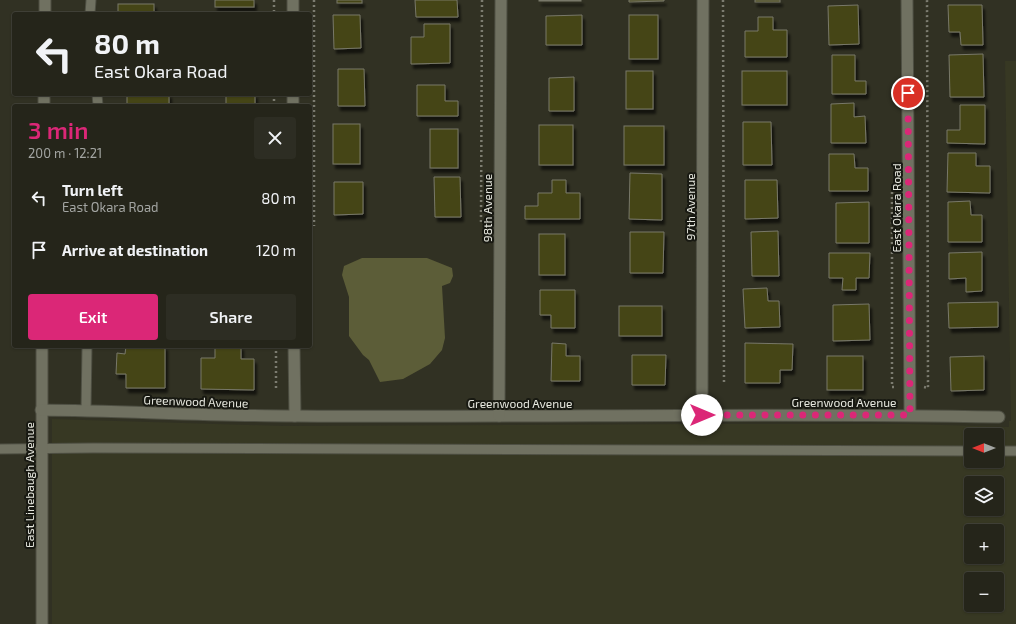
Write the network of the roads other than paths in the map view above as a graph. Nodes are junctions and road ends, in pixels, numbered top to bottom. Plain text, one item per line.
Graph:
1 (44, 0) edge
2 (91, 0) edge
3 (293, 0) edge
4 (501, 0) edge
5 (703, 0) edge
6 (907, 0) edge
7 (45, 12) edge
8 (90, 12) edge
9 (293, 12) edge
10 (42, 348) edge
11 (87, 348) edge
12 (294, 348) edge
13 (41, 410) junction
14 (86, 411) junction
15 (702, 415) junction
16 (910, 415) junction
17 (295, 416) junction
18 (499, 416) junction
19 (999, 417) dead end
20 (42, 448) junction
21 (0, 449) edge
22 (964, 451) edge
23 (1004, 451) edge
24 (1016, 451) edge
25 (42, 624) edge

1 - 7 street
2 - 8 lane
3 - 9 street
4 - 18 street, 98th Avenue
5 - 15 street, 97th Avenue
6 - 16 street, East Okara Road
10 - 13 street, East Linebaugh Avenue
11 - 14 lane
12 - 17 street
13 - 14 street, Greenwood Avenue
13 - 20 street, East Linebaugh Avenue
14 - 17 street, Greenwood Avenue
15 - 16 street, Greenwood Avenue
15 - 18 street, Greenwood Avenue
16 - 19 street, Greenwood Avenue
17 - 18 street, Greenwood Avenue
20 - 21 lane
20 - 22 lane
20 - 25 street, East Linebaugh Avenue
23 - 24 lane

